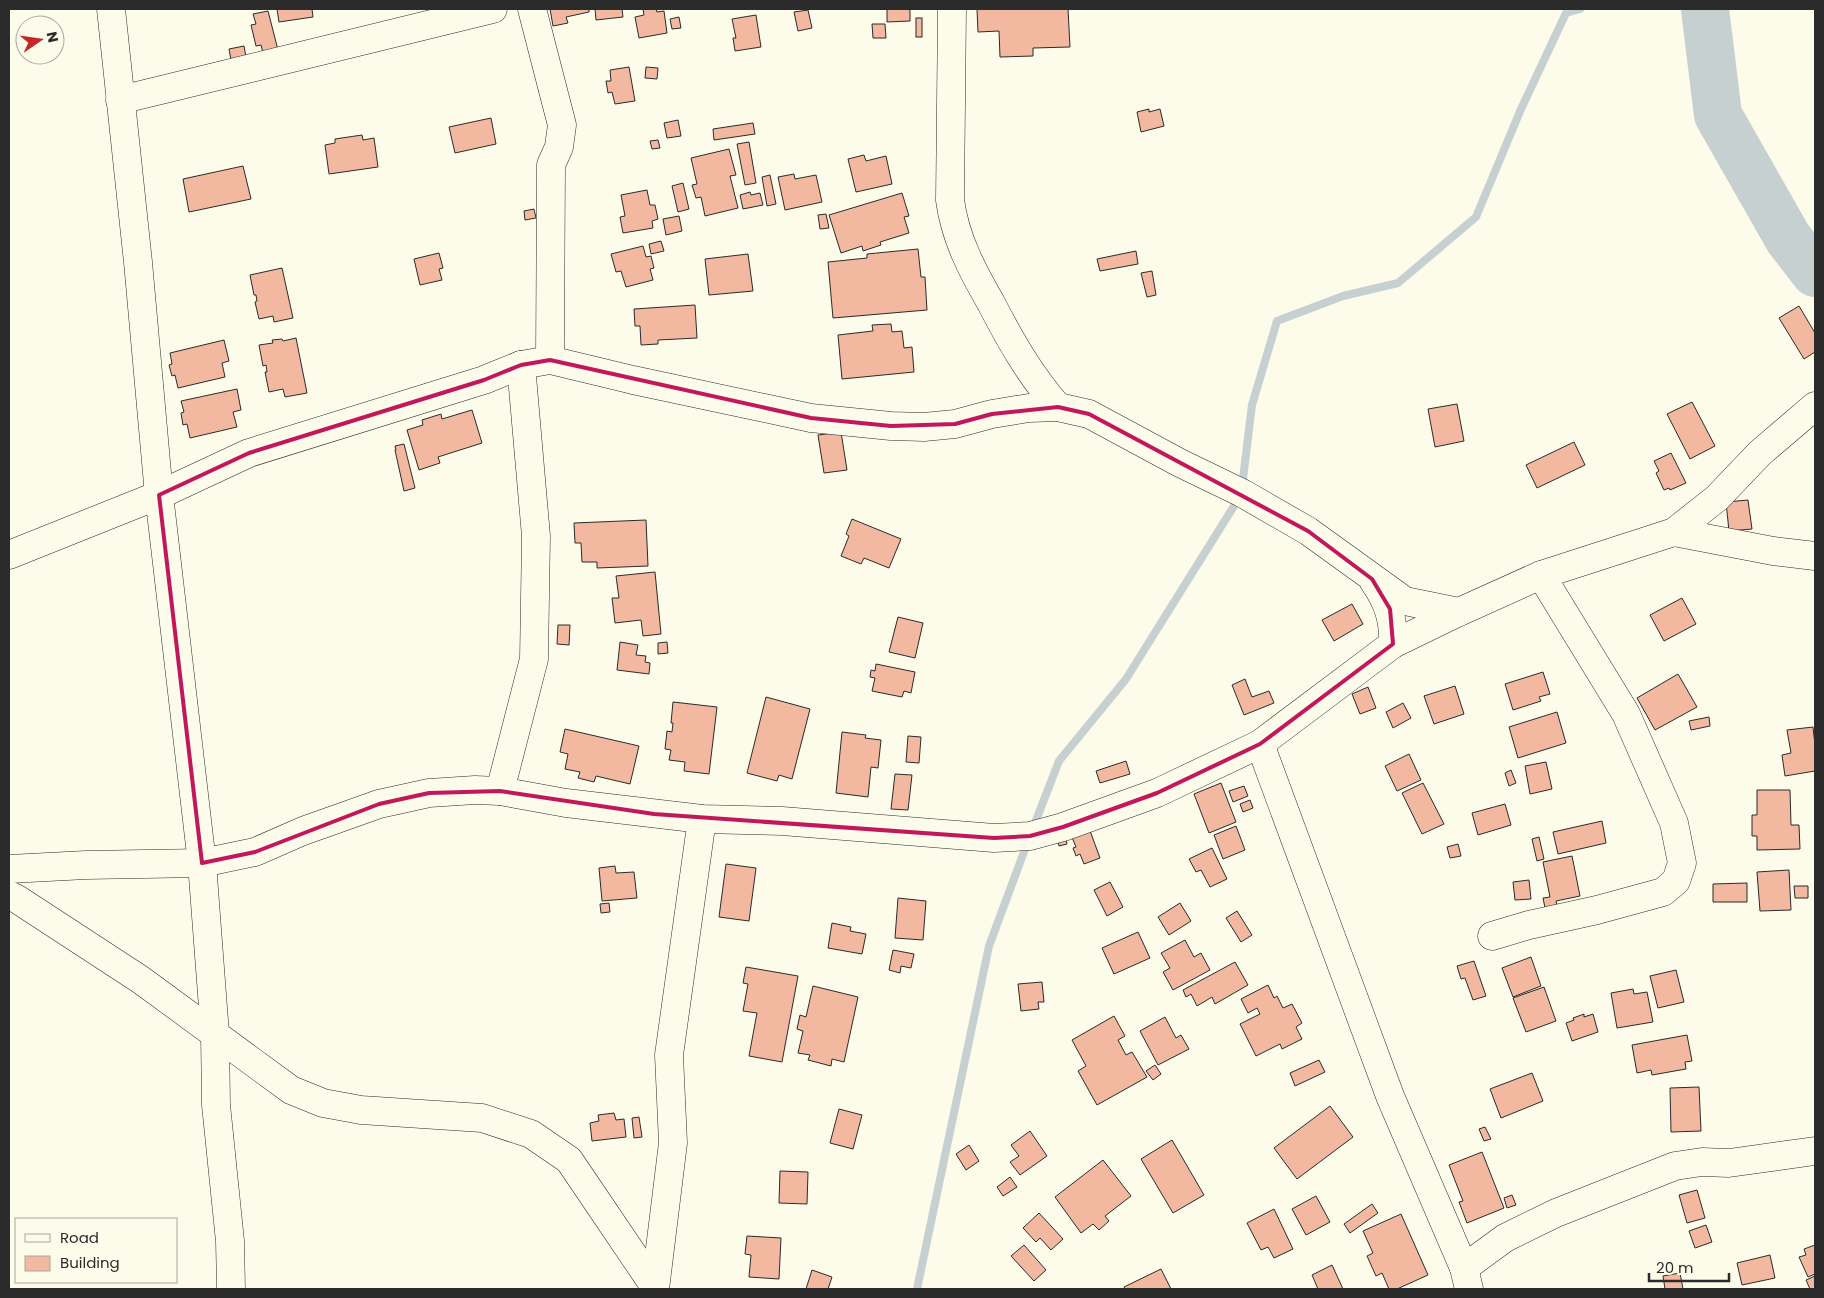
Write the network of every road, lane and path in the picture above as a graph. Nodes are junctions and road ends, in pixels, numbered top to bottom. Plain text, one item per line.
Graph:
1 (110, 9) edge
2 (494, 9) edge
3 (532, 9) edge
4 (952, 9) edge
5 (120, 100) junction
6 (550, 360) junction
7 (521, 365) junction
8 (1815, 406) edge
9 (1058, 407) junction
10 (159, 495) junction
11 (1674, 532) junction
12 (9, 555) edge
13 (1815, 556) edge
14 (1541, 574) junction
15 (1372, 579) junction
16 (1459, 612) junction
17 (1393, 644) junction
18 (1260, 744) junction
19 (500, 791) junction
20 (702, 819) junction
21 (202, 863) junction
22 (9, 870) edge
23 (9, 895) edge
24 (1492, 936) dead end
25 (215, 1034) junction
26 (1815, 1151) edge
27 (1467, 1279) edge
28 (655, 1288) edge
29 (231, 1289) edge

1 - 5 street
2 - 5 street
3 - 6 street
4 - 9 street
5 - 10 street
6 - 7 street
6 - 9 street
7 - 10 street
7 - 19 street
8 - 11 street
9 - 15 street
10 - 12 street
10 - 21 street
11 - 13 street
11 - 14 street
14 - 16 street
14 - 24 street
15 - 16 street
15 - 17 street
16 - 17 street
17 - 18 street
18 - 20 street
18 - 27 street
19 - 20 street
19 - 21 street
20 - 28 street
21 - 22 street
21 - 25 street
23 - 25 street
25 - 28 street
25 - 29 street
26 - 27 street

